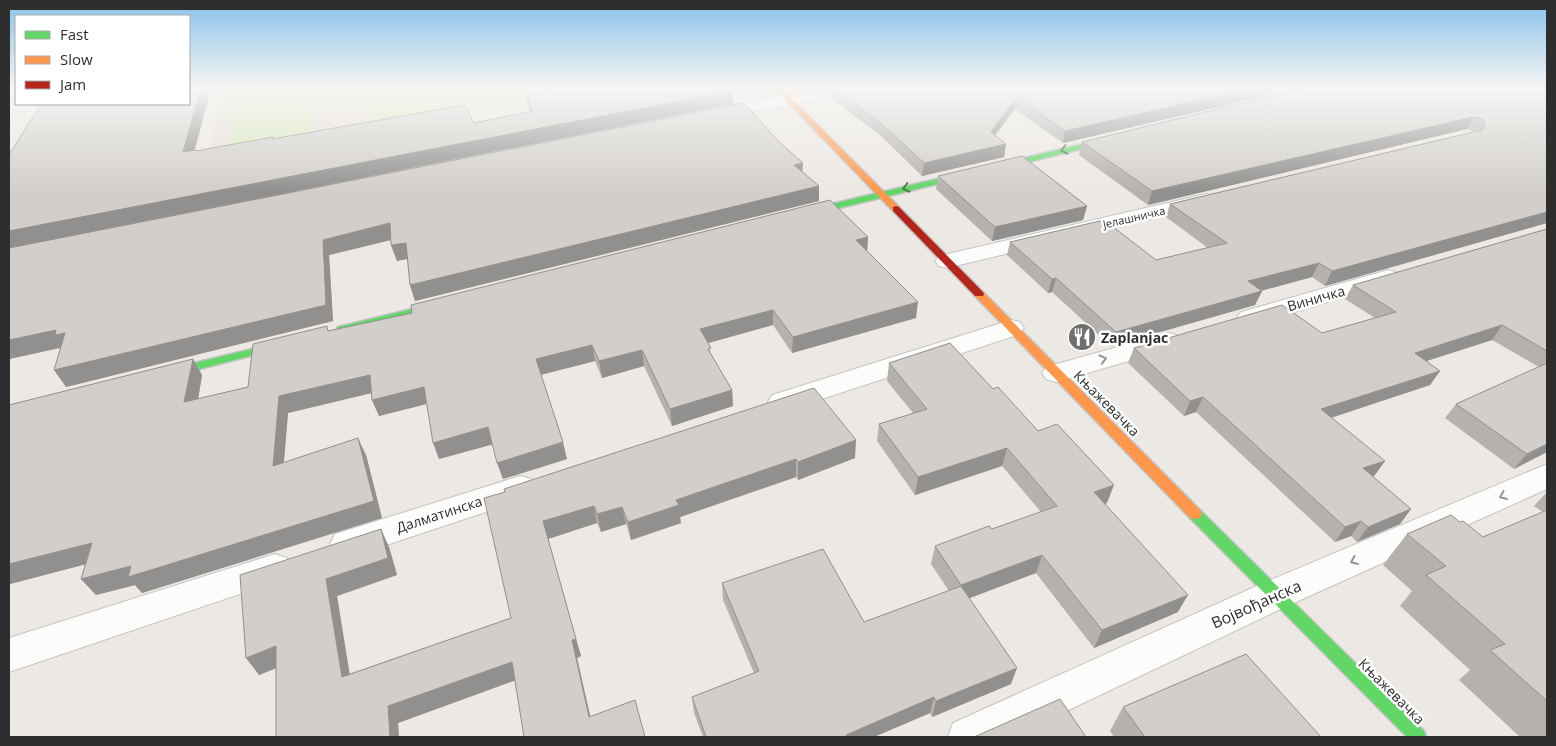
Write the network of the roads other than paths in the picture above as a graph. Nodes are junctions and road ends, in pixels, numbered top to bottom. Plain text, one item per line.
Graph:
1 (812, 123) edge
2 (1130, 135) edge
3 (882, 194) junction
4 (1225, 195) edge
5 (782, 219) edge
6 (947, 261) junction
7 (1406, 272) edge
8 (463, 299) edge
9 (1226, 324) edge
10 (1011, 328) junction
11 (328, 333) edge
12 (1188, 335) edge
13 (299, 340) edge
14 (1056, 373) junction
15 (154, 376) edge
16 (752, 412) edge
17 (1547, 476) edge
18 (545, 480) edge
19 (1274, 595) junction
20 (9, 655) edge
21 (968, 737) edge
22 (1418, 737) edge

1 - 3 main road, Књажевачка
2 -> 3 main road
3 - 5 main road
3 - 6 main road, Књажевачка
4 - 6 street, Јелашничка
6 - 10 main road, Књажевачка
7 - 9 street, Виничка
8 - 11 main road
10 - 14 main road, Књажевачка
10 - 16 street
14 -> 12 street
13 - 15 main road
14 - 19 main road, Књажевачка
17 -> 19 street, Војвођанска
18 - 20 street, Далматинска
19 - 21 street, Војвођанска
19 - 22 main road, Књажевачка

